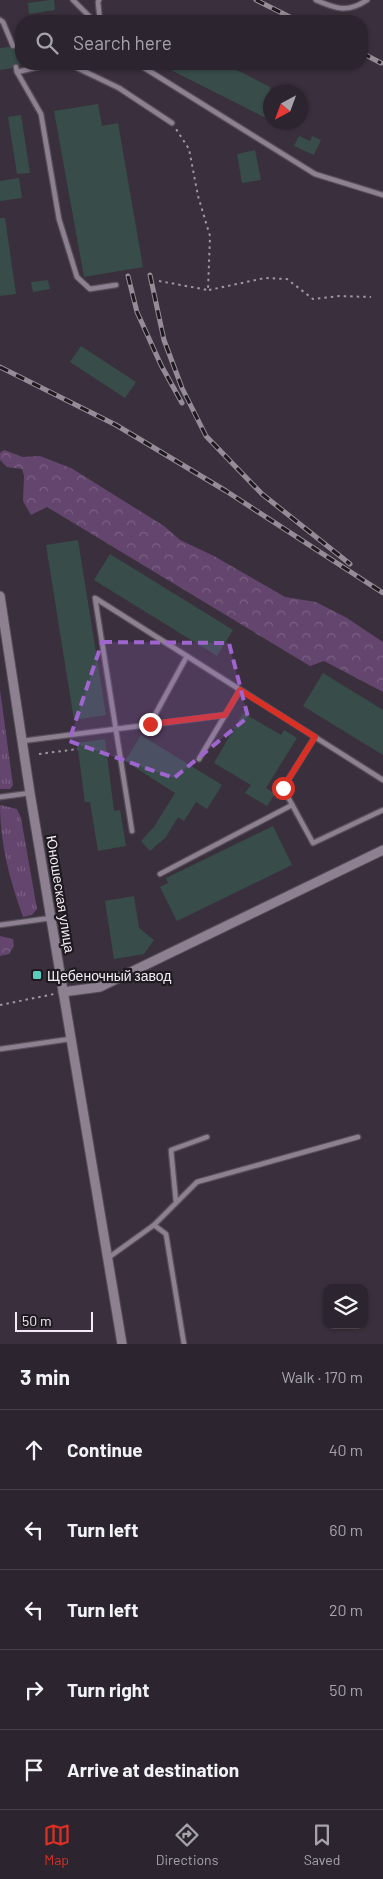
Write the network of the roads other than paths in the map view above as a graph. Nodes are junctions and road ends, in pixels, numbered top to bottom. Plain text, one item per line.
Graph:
1 (73, 0) edge
2 (99, 0) edge
3 (316, 0) edge
4 (366, 0) edge
5 (88, 15) edge
6 (99, 15) edge
7 (0, 20) edge
8 (13, 46) dead end
9 (18, 70) edge
10 (82, 70) edge
11 (148, 70) edge
12 (172, 123) road end
13 (383, 195) edge
14 (116, 285) dead end
15 (0, 596) edge
16 (187, 656) junction
17 (240, 690) junction
18 (225, 715) junction
19 (150, 724) junction
20 (116, 728) junction
21 (315, 737) junction
22 (22, 741) junction
23 (199, 759) dead end
24 (383, 780) edge
25 (30, 793) junction
26 (0, 797) edge
27 (292, 805) junction
28 (383, 810) edge
29 (132, 831) dead end
30 (383, 850) edge
31 (160, 874) dead end
32 (51, 918) junction
33 (0, 925) edge
34 (64, 992) junction
35 (71, 1039) junction
36 (0, 1049) edge
37 (207, 1137) dead end
38 (358, 1137) dead end
39 (176, 1203) junction
40 (154, 1225) junction
41 (108, 1258) junction
42 (122, 1344) edge
43 (184, 1344) edge

1 - 5 lane
2 - 6 lane
3 - 4 lane
7 - 8 lane
9 - 14 lane
10 - 12 lane
11 - 13 lane
15 - 22 street, Юношеская улица
16 - 17 lane
16 - 19 lane
16 - 20 lane
17 - 18 lane
17 - 21 lane
18 - 19 lane
18 - 23 lane
19 - 20 lane
20 - 22 lane
20 - 29 lane
21 - 24 lane
21 - 27 lane
22 - 25 street, Юношеская улица
25 - 26 lane
25 - 32 street, Юношеская улица
27 - 28 lane
27 - 31 lane
30 - 34 street
32 - 33 lane
32 - 34 street, Юношеская улица
34 - 35 street, Юношеская улица
35 - 36 lane
35 - 41 street, Юношеская улица
37 - 39 lane
38 - 39 lane
39 - 40 lane
40 - 41 lane
40 - 43 lane
41 - 42 street, Юношеская улица

